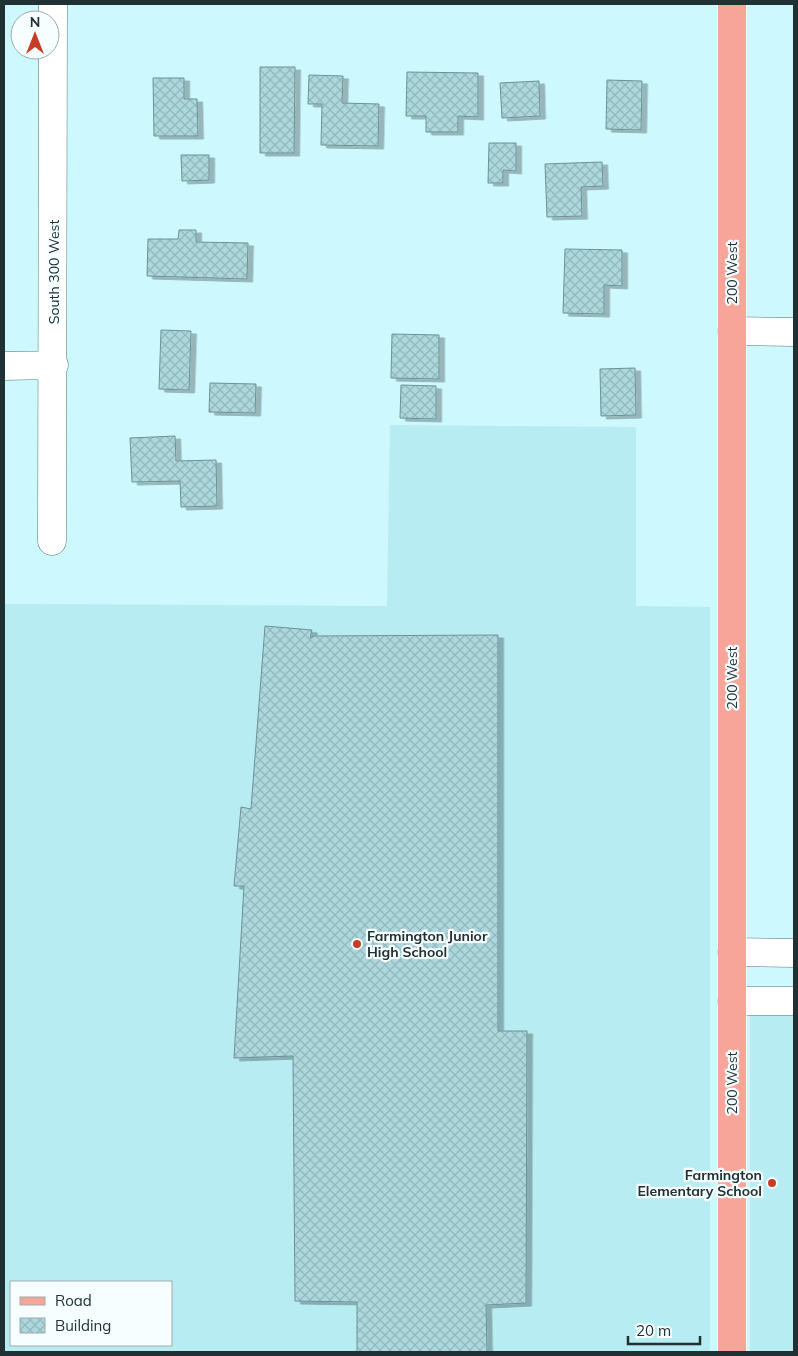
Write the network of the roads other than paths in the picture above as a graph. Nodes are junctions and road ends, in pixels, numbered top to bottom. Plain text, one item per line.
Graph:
1 (53, 4) edge
2 (732, 4) edge
3 (732, 331) junction
4 (794, 332) edge
5 (54, 365) junction
6 (4, 366) edge
7 (52, 541) dead end
8 (732, 952) junction
9 (794, 954) edge
10 (732, 1001) junction
11 (794, 1001) edge
12 (732, 1352) edge

1 - 5 street, South 300 West
2 - 3 main road, 200 West
3 - 4 street
3 - 8 main road, 200 West
5 - 6 street
5 - 7 street, South 300 West
8 - 9 street
8 - 10 main road, 200 West
10 - 11 street
10 - 12 main road, 200 West

